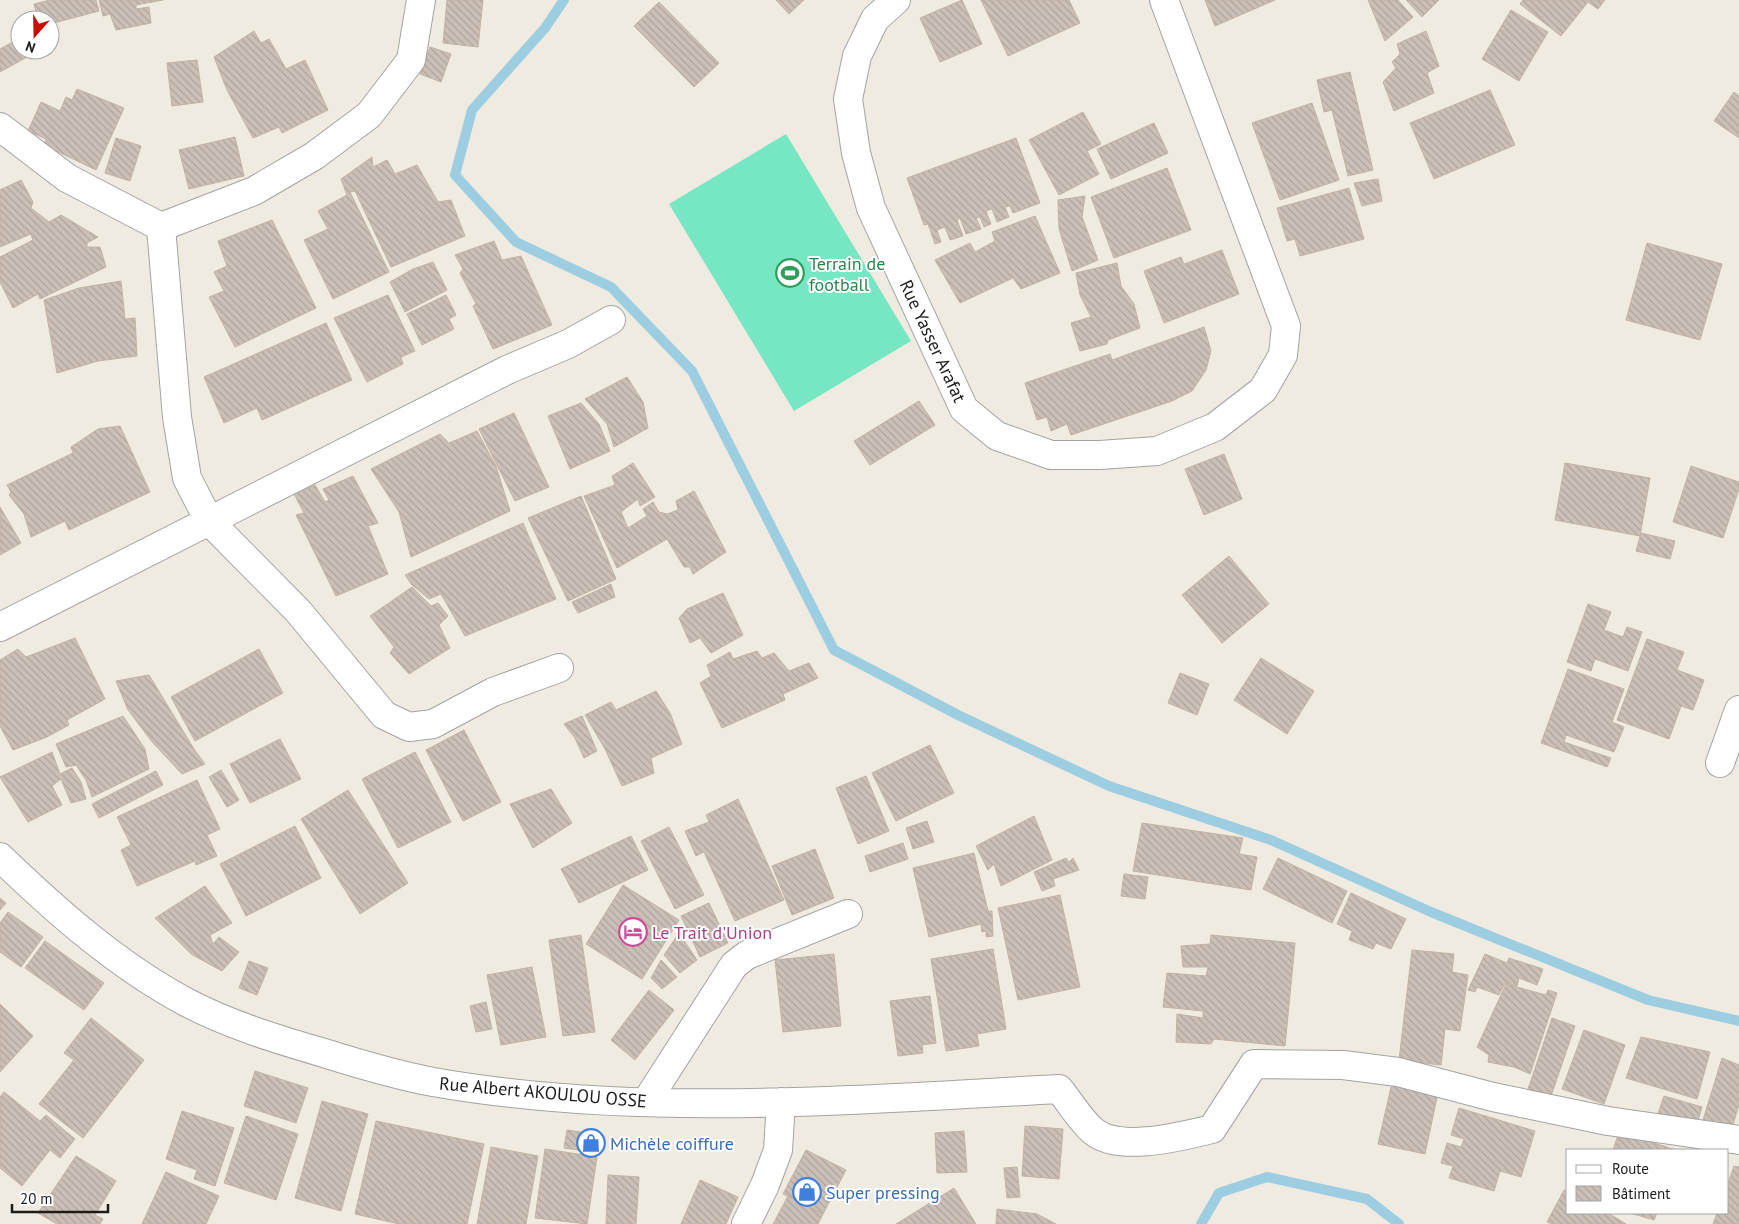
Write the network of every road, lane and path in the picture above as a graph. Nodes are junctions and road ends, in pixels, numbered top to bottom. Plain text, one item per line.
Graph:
1 (421, 0) edge
2 (896, 0) edge
3 (1164, 0) edge
4 (0, 127) edge
5 (161, 228) junction
6 (611, 320) dead end
7 (209, 521) junction
8 (0, 626) edge
9 (559, 668) dead end
10 (1739, 710) edge
11 (1720, 763) dead end
12 (0, 857) edge
13 (848, 914) dead end
14 (646, 1102) junction
15 (781, 1102) junction
16 (1739, 1140) edge
17 (746, 1224) edge

1 - 5 street
2 - 3 street, Rue Yasser Arafat
4 - 5 street
5 - 7 street
6 - 7 street
7 - 8 street
7 - 9 street
10 - 11 street
12 - 14 street, Rue Albert AKOULOU OSSE
13 - 14 street
14 - 15 street, Rue Albert AKOULOU OSSE
15 - 16 street, Rue Albert AKOULOU OSSE
15 - 17 street

